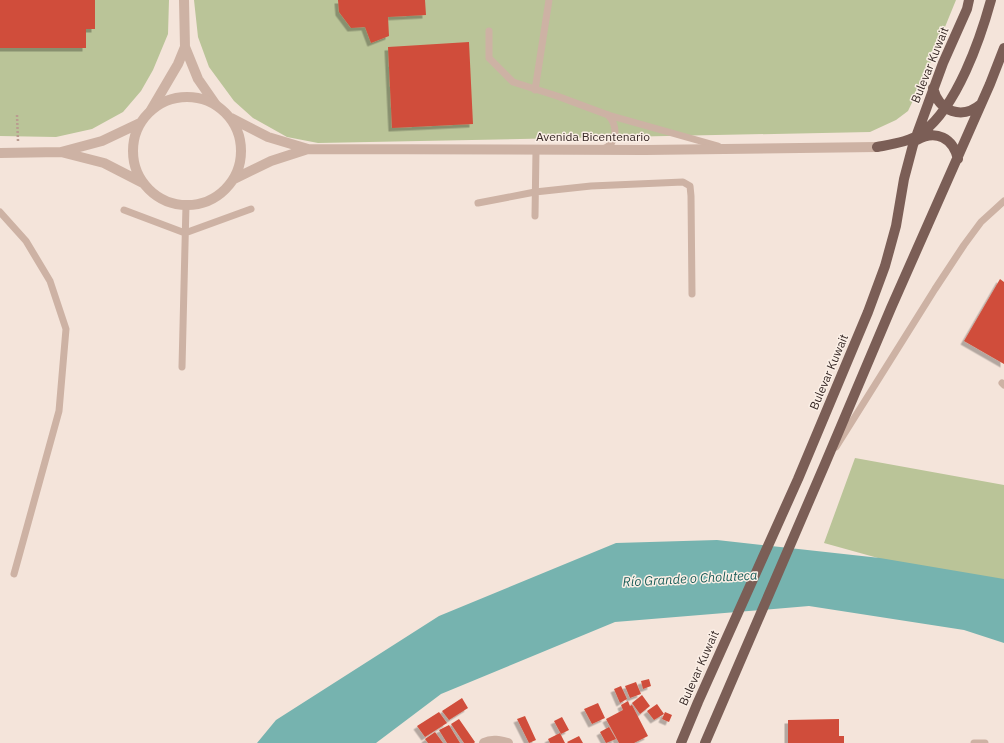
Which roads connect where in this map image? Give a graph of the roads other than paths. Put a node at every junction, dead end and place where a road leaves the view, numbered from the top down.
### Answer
1 (184, 0) edge
2 (549, 0) edge
3 (969, 0) edge
4 (991, 0) edge
5 (489, 31) dead end
6 (185, 47) junction
7 (1004, 48) edge
8 (933, 88) junction
9 (535, 90) junction
10 (981, 104) junction
11 (216, 105) junction
12 (151, 110) junction
13 (608, 115) junction
14 (231, 118) junction
15 (140, 123) junction
16 (913, 145) junction
17 (877, 147) joint
18 (726, 149) junction
19 (308, 150) junction
20 (536, 150) junction
21 (601, 150) junction
22 (62, 152) junction
23 (0, 153) edge
24 (958, 158) junction
25 (234, 179) junction
26 (143, 183) junction
27 (535, 192) junction
28 (1004, 201) edge
29 (478, 203) dead end
30 (186, 205) junction
31 (251, 209) dead end
32 (124, 210) dead end
33 (0, 212) edge
34 (535, 216) dead end
35 (185, 233) junction
36 (692, 294) dead end
37 (182, 368) dead end
38 (826, 464) junction
39 (14, 574) dead end
40 (484, 743) edge
41 (508, 743) edge
42 (681, 743) edge
43 (705, 743) edge
44 (974, 743) edge
45 (985, 743) edge

1 - 6 street
2 - 9 lane
3 - 8 main road, Bulevar Kuwait
4 - 17 main road
5 - 9 lane
6 - 11 street
6 - 12 street
7 - 10 main road
8 - 10 main road
8 - 16 main road, Bulevar Kuwait
9 - 13 lane
10 - 24 main road
11 - 12 street
11 - 14 street
12 - 15 street
13 - 18 lane
13 - 21 lane
14 - 19 street, Avenida Bicentenario
14 - 25 street
15 - 22 street
15 - 26 street
16 - 24 main road
16 - 42 main road, Bulevar Kuwait
17 - 18 street, Avenida Bicentenario
18 - 21 street, Avenida Bicentenario
19 - 20 street, Avenida Bicentenario
19 - 25 street, Avenida Bicentenario
20 - 21 street, Avenida Bicentenario
20 - 27 lane
22 - 23 street
22 - 26 street
24 - 38 main road
25 - 30 street
26 - 30 street
27 - 29 lane
27 - 34 lane
27 - 36 lane
28 - 38 lane
30 - 35 lane
31 - 35 lane
32 - 35 lane
33 - 39 lane
35 - 37 lane
38 - 43 main road
40 - 41 street
44 - 45 lane

